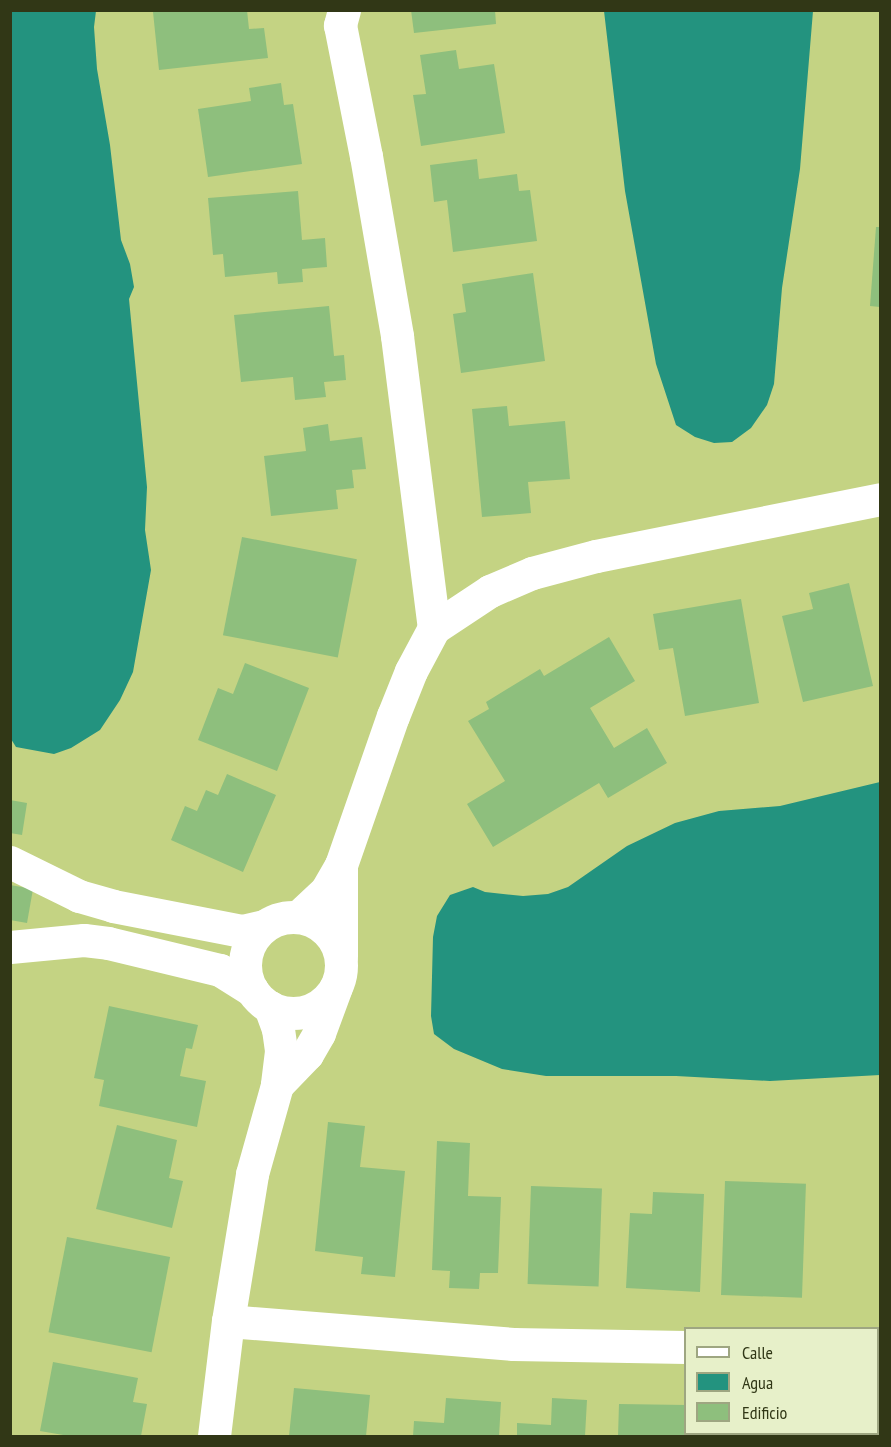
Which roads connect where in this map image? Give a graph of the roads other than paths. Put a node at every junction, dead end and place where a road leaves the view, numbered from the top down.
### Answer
1 (336, 16) edge
2 (880, 499) edge
3 (434, 628) junction
4 (10, 862) edge
5 (341, 865) junction
6 (298, 917) junction
7 (264, 926) junction
8 (10, 947) edge
9 (338, 971) junction
10 (261, 999) junction
11 (277, 1085) junction
12 (228, 1321) junction
13 (684, 1347) edge
14 (214, 1437) edge

1 - 3 street
2 - 3 street
3 - 5 street
4 - 7 street
5 - 6 street
5 - 9 street
6 - 7 street
6 - 9 street
7 - 10 street
8 - 10 street
9 - 10 street
9 - 11 street
10 - 11 street
11 - 12 street
12 - 13 street
12 - 14 street

